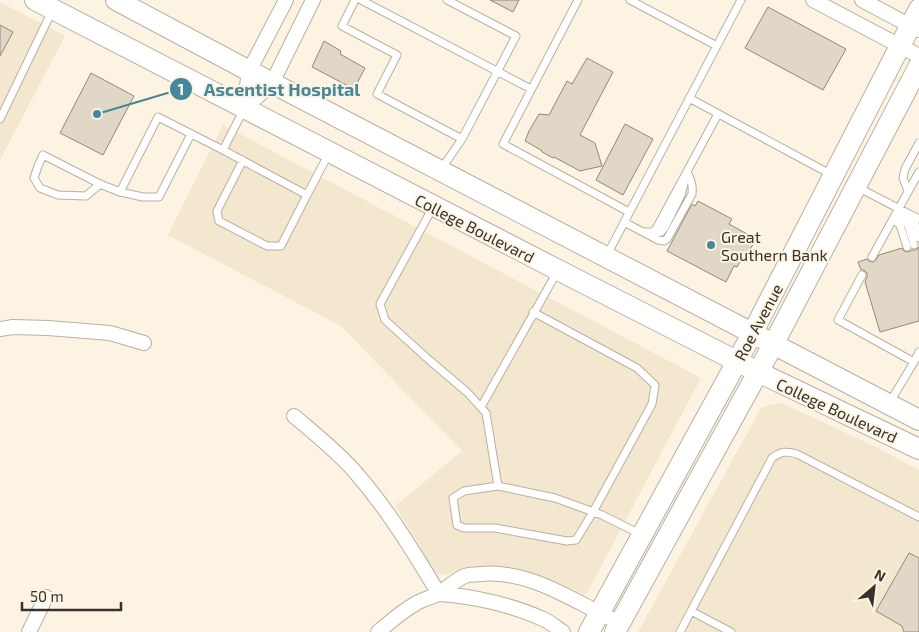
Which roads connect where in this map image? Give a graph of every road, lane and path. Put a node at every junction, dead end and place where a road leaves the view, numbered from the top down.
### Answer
1 (116, 0) edge
2 (286, 0) edge
3 (313, 0) edge
4 (355, 0) edge
5 (361, 0) edge
6 (447, 0) edge
7 (578, 0) edge
8 (630, 0) edge
9 (741, 0) edge
10 (813, 0) edge
11 (862, 0) edge
12 (44, 4) edge
13 (916, 22) edge
14 (717, 46) junction
15 (900, 46) junction
16 (919, 56) edge
17 (919, 66) edge
18 (249, 71) junction
19 (498, 71) junction
20 (272, 83) junction
21 (531, 89) junction
22 (689, 98) junction
23 (244, 108) junction
24 (718, 114) junction
25 (0, 118) edge
26 (191, 134) junction
27 (462, 138) junction
28 (851, 141) junction
29 (919, 144) edge
30 (223, 150) junction
31 (329, 153) junction
32 (243, 160) junction
33 (440, 171) junction
34 (687, 172) junction
35 (919, 172) edge
36 (833, 176) junction
37 (100, 184) junction
38 (857, 187) junction
39 (908, 191) junction
40 (120, 192) junction
41 (307, 195) junction
42 (433, 206) junction
43 (629, 212) junction
44 (896, 213) junction
45 (919, 219) edge
46 (624, 222) junction
47 (837, 225) junction
48 (647, 234) junction
49 (919, 238) edge
50 (910, 246) dead end
51 (605, 257) junction
52 (872, 257) dead end
53 (558, 270) junction
54 (862, 275) dead end
55 (533, 312) junction
56 (0, 329) edge
57 (752, 334) junction
58 (144, 342) dead end
59 (773, 345) junction
60 (919, 352) edge
61 (737, 362) junction
62 (914, 362) junction
63 (758, 372) junction
64 (889, 405) junction
65 (481, 407) junction
66 (294, 416) dead end
67 (919, 420) edge
68 (919, 449) edge
69 (498, 486) junction
70 (593, 512) junction
71 (919, 517) edge
72 (642, 535) junction
73 (439, 594) junction
74 (46, 597) dead end
75 (691, 611) junction
76 (599, 614) junction
77 (618, 628) edge
78 (29, 632) edge
79 (378, 632) edge
80 (563, 632) edge
81 (589, 632) edge
82 (680, 632) edge
83 (731, 632) edge

1 - 18 main road, College Boulevard
2 - 18 street
3 - 20 street
4 - 27 lane
5 - 19 lane
6 - 19 lane
7 - 21 lane
8 - 14 lane
9 - 14 lane
10 - 15 street
11 - 13 street
12 - 23 main road, College Boulevard
12 - 25 lane
13 - 15 main road, Roe Avenue
14 - 22 lane
15 - 16 street
15 - 28 main road, Roe Avenue
17 - 38 main road, Roe Avenue
18 - 20 main road, College Boulevard
18 - 23 street
19 - 21 lane
19 - 27 lane
20 - 23 street
20 - 33 main road, College Boulevard
21 - 43 lane
22 - 24 lane
22 - 43 lane
23 - 30 lane
23 - 31 main road, College Boulevard
24 - 34 lane
24 - 36 lane
26 - 30 lane
26 - 40 lane
26 - 40 lane
27 - 33 lane
28 - 36 main road, Roe Avenue
28 - 38 main road
29 - 39 lane
30 - 32 lane
31 - 41 lane
31 - 42 main road, College Boulevard
32 - 41 lane
32 - 41 lane
33 - 51 main road, College Boulevard
34 - 48 lane
34 - 48 lane
35 - 39 lane
36 - 47 main road
36 - 57 main road, Roe Avenue
37 - 37 lane
37 - 40 lane
38 - 44 lane
38 - 47 main road, Roe Avenue
39 - 44 lane
42 - 53 main road, College Boulevard
42 - 65 lane
43 - 46 lane
44 - 45 lane
44 - 49 lane
44 - 50 lane
44 - 52 lane
46 - 48 lane
46 - 51 lane
47 - 59 main road, Roe Avenue
51 - 57 main road, College Boulevard
53 - 55 lane
53 - 61 main road, College Boulevard
54 - 62 lane
55 - 65 lane
55 - 70 lane
56 - 58 street
57 - 59 main road, College Boulevard
57 - 61 main road, Roe Avenue
59 - 63 main road, Roe Avenue
59 - 64 main road, College Boulevard
60 - 62 lane
61 - 63 main road, College Boulevard
61 - 72 main road, Roe Avenue
62 - 64 lane
63 - 68 main road, College Boulevard
63 - 77 main road, Roe Avenue
64 - 67 main road, College Boulevard
65 - 69 lane
66 - 73 street
69 - 70 lane
69 - 70 lane
70 - 72 lane
71 - 75 lane
72 - 76 main road, Roe Avenue
73 - 76 street
73 - 79 street
73 - 80 street
74 - 78 street
75 - 82 lane
75 - 83 lane
76 - 77 street
76 - 81 main road, Roe Avenue

